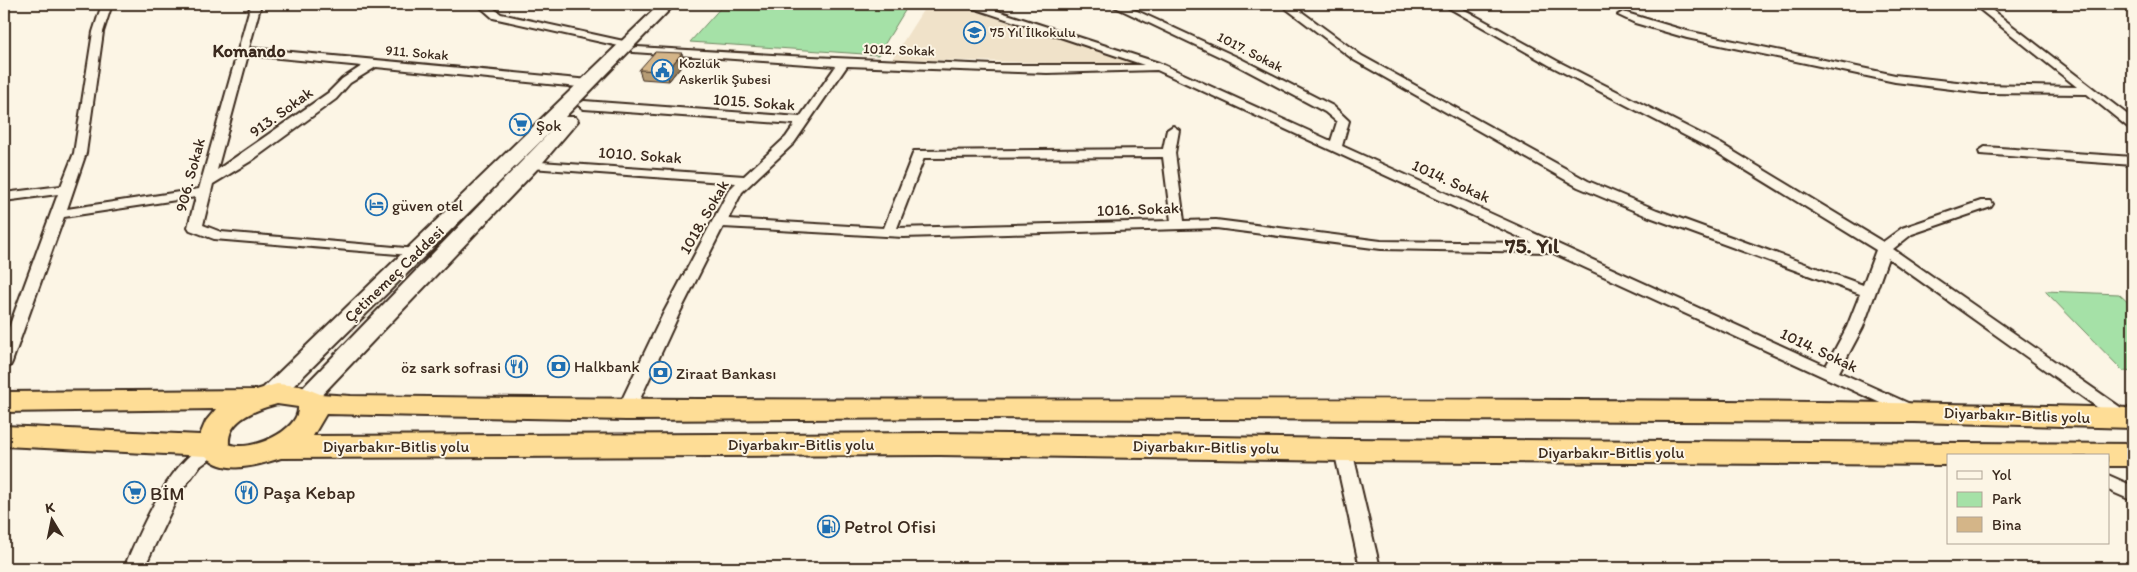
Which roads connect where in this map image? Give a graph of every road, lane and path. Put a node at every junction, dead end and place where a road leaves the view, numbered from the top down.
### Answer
1 (107, 4) edge
2 (256, 4) edge
3 (482, 4) edge
4 (668, 4) edge
5 (684, 4) edge
6 (966, 4) edge
7 (1114, 4) edge
8 (1285, 4) edge
9 (1447, 4) edge
10 (1978, 4) edge
11 (1623, 14) dead end
12 (633, 48) junction
13 (242, 51) junction
14 (844, 63) junction
15 (373, 64) junction
16 (1160, 67) junction
17 (589, 84) junction
18 (2089, 91) junction
19 (584, 105) junction
20 (803, 121) junction
21 (2133, 125) edge
22 (1173, 130) dead end
23 (1335, 149) junction
24 (1985, 151) dead end
25 (1169, 153) junction
26 (2133, 161) edge
27 (531, 164) junction
28 (746, 180) junction
29 (205, 188) junction
30 (67, 189) junction
31 (4, 197) edge
32 (1986, 204) dead end
33 (58, 214) junction
34 (718, 223) junction
35 (1178, 226) junction
36 (888, 232) junction
37 (1557, 248) junction
38 (1884, 250) junction
39 (416, 253) junction
40 (1868, 292) junction
41 (4, 362) edge
42 (1830, 374) junction
43 (263, 398) junction
44 (308, 400) junction
45 (4, 402) edge
46 (626, 410) junction
47 (1914, 412) junction
48 (2129, 418) edge
49 (4, 436) edge
50 (215, 446) junction
51 (278, 447) junction
52 (1343, 450) junction
53 (1947, 455) edge
54 (2110, 455) edge
55 (2133, 455) edge
56 (2110, 483) edge
57 (2133, 494) edge
58 (134, 568) edge
59 (1370, 568) edge

1 - 30 street
2 - 13 street, 906. Sokak
3 - 12 street, 1012. Sokak
4 - 12 main road, Çetinemeç Caddesi
5 - 12 main road, Çetinemeç Caddesi
6 - 16 street, 1014. Sokak
7 - 23 street, 1017. Sokak
8 - 40 street
9 - 38 street
10 - 18 street
11 - 18 street
12 - 14 street, 1012. Sokak
12 - 17 main road, Çetinemeç Caddesi
12 - 19 main road, Çetinemeç Caddesi
13 - 15 street, 911. Sokak
13 - 29 street, 906. Sokak
14 - 16 street, 1012. Sokak
14 - 20 street, 1018. Sokak
15 - 17 street, 911. Sokak
15 - 29 street, 913. Sokak
16 - 23 street, 1014. Sokak
17 - 39 main road, Çetinemeç Caddesi
18 - 21 street
19 - 20 street, 1015. Sokak
19 - 27 main road, Çetinemeç Caddesi
20 - 28 street, 1018. Sokak
22 - 25 street
23 - 37 street, 1014. Sokak
24 - 26 street
25 - 35 street
25 - 36 street
27 - 28 street, 1010. Sokak
27 - 44 main road, Çetinemeç Caddesi
28 - 34 street, 1018. Sokak
29 - 33 street
29 - 39 street, 906. Sokak
30 - 31 street
30 - 33 street
32 - 38 street
33 - 41 street
34 - 36 street, 1016. Sokak
34 - 46 street, 1018. Sokak
35 - 36 street, 1016. Sokak
35 - 37 street, 1016. Sokak
37 - 42 street, 1014. Sokak
38 - 40 street
38 - 48 street
39 - 43 main road, Çetinemeç Caddesi
40 - 42 street
42 - 47 street, 1014. Sokak
43 - 44 highway, Diyarbakır-Bitlis yolu
43 - 45 highway
43 - 50 highway
44 - 46 highway, Diyarbakır-Bitlis yolu
44 - 51 highway
46 - 47 highway, Diyarbakır-Bitlis yolu
47 - 48 highway, Diyarbakır-Bitlis yolu
49 - 50 highway
50 - 51 highway
50 - 58 street
51 - 52 highway, Diyarbakır-Bitlis yolu
52 - 53 highway, Diyarbakır-Bitlis yolu
52 - 59 street
54 - 55 highway, Diyarbakır-Bitlis yolu
56 - 57 street

